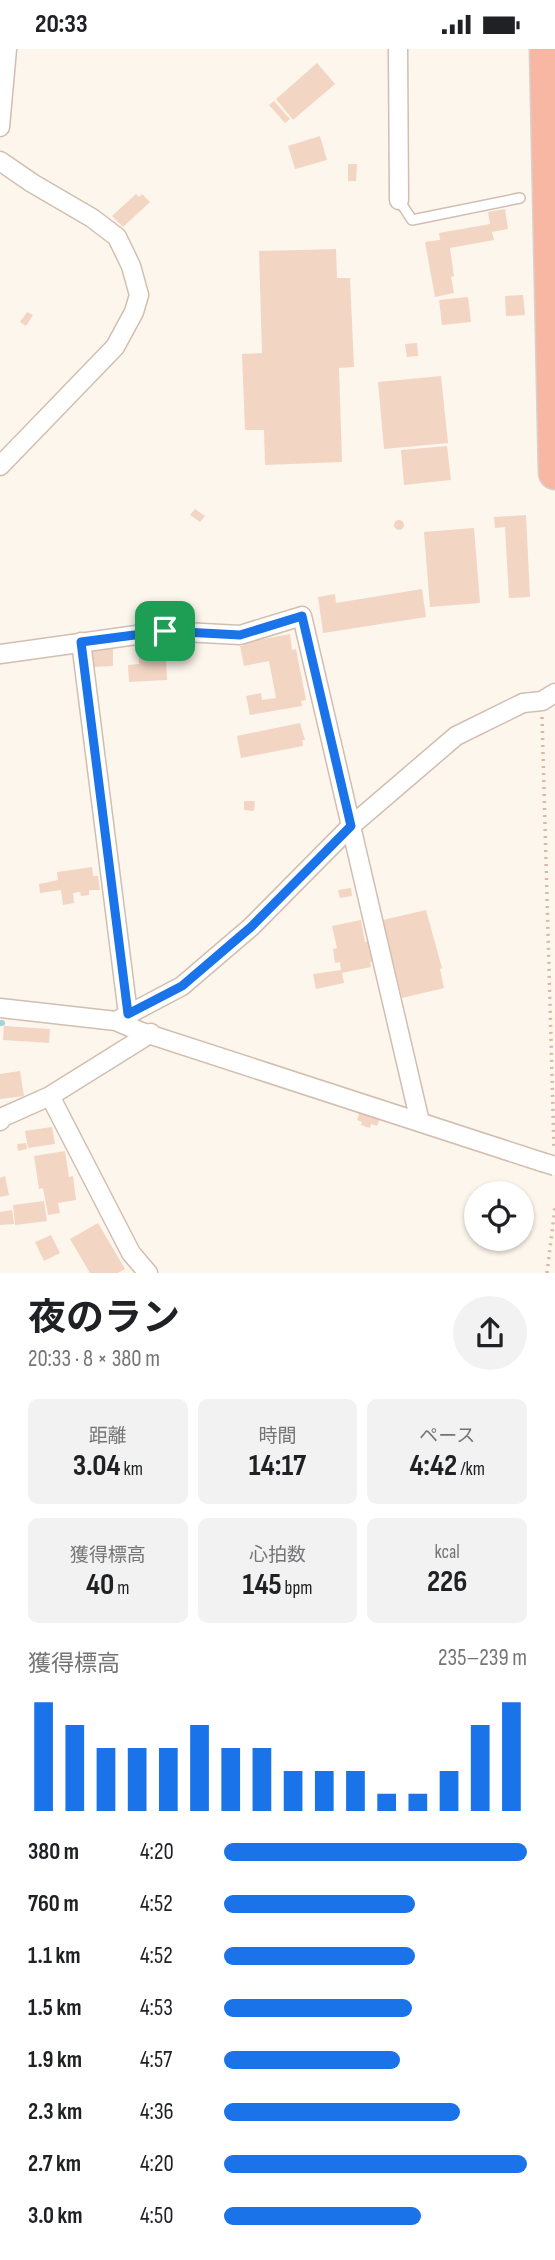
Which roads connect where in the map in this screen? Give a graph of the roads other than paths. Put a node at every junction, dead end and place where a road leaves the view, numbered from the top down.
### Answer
1 (7, 49) edge
2 (398, 49) edge
3 (546, 49) edge
4 (0, 127) edge
5 (0, 161) edge
6 (520, 198) dead end
7 (399, 200) joint
8 (0, 465) edge
9 (555, 473) edge
10 (81, 642) junction
11 (0, 654) edge
12 (548, 697) edge
13 (351, 826) junction
14 (0, 1008) edge
15 (122, 1017) junction
16 (151, 1033) junction
17 (50, 1096) junction
18 (0, 1121) edge
19 (420, 1122) junction
20 (550, 1161) edge
21 (148, 1273) edge

1 - 4 street
2 - 7 street
3 - 9 highway
5 - 8 street
6 - 7 lane
10 - 11 street
10 - 13 street
10 - 15 street
12 - 13 street
13 - 15 street
13 - 19 street
14 - 15 street
15 - 16 street
16 - 17 street
16 - 19 street
17 - 18 street
17 - 21 street
19 - 20 street

